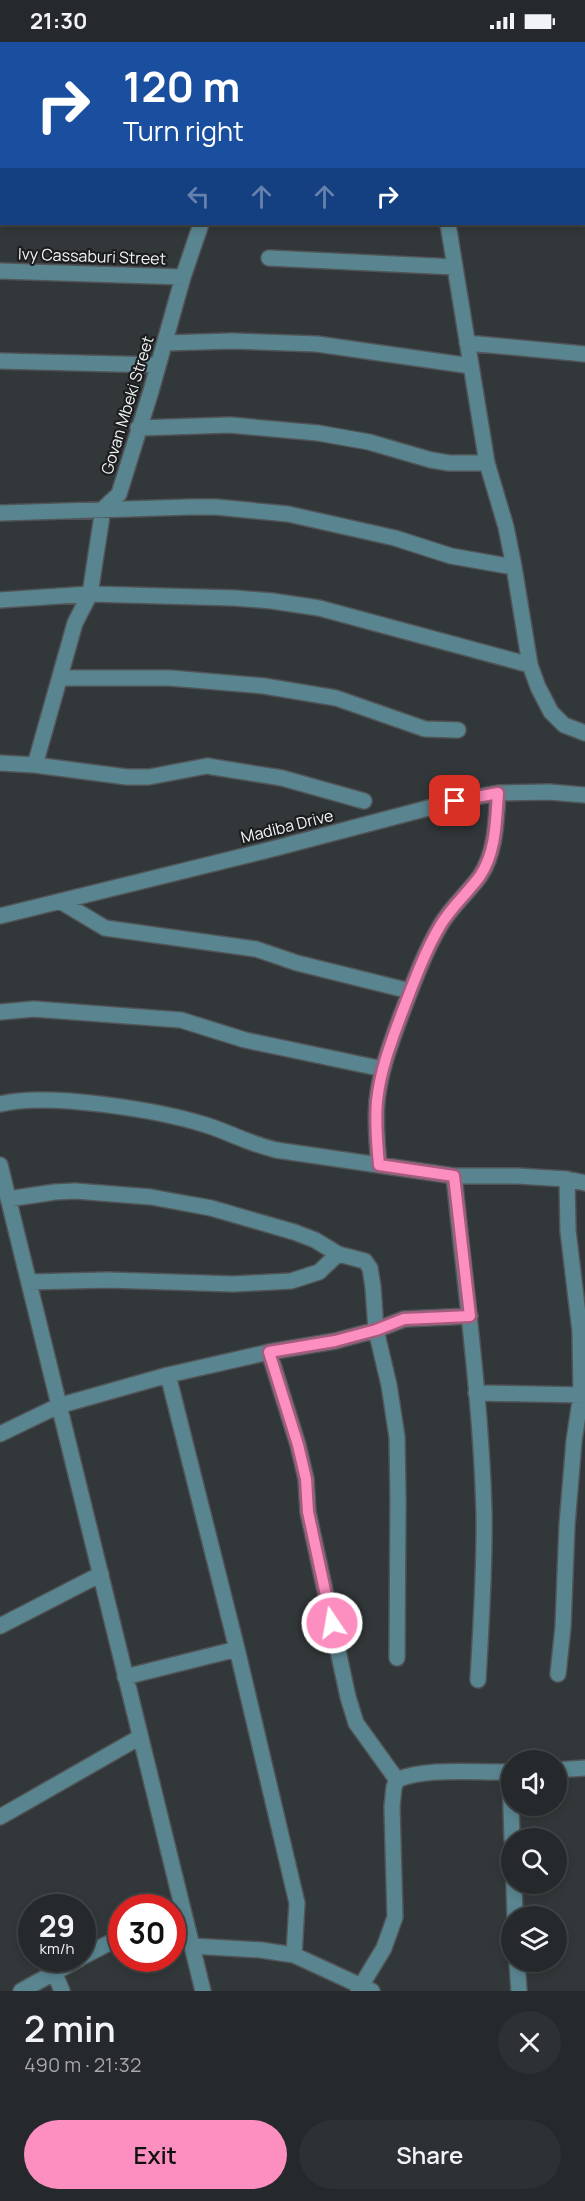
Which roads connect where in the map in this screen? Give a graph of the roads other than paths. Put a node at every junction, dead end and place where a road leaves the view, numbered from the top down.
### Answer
1 (201, 225) edge
2 (448, 225) edge
3 (269, 258) dead end
4 (455, 267) junction
5 (0, 271) edge
6 (183, 277) junction
7 (165, 343) junction
8 (467, 343) junction
9 (585, 354) edge
10 (0, 360) edge
11 (158, 365) junction
12 (471, 366) junction
13 (138, 428) junction
14 (487, 463) junction
15 (103, 509) junction
16 (0, 513) edge
17 (514, 567) junction
18 (90, 594) junction
19 (0, 600) edge
20 (530, 665) junction
21 (60, 678) junction
22 (458, 730) dead end
23 (585, 733) edge
24 (0, 763) edge
25 (35, 765) junction
26 (498, 793) junction
27 (585, 795) edge
28 (364, 801) dead end
29 (60, 901) junction
30 (0, 916) edge
31 (410, 991) junction
32 (0, 1012) edge
33 (383, 1069) junction
34 (0, 1104) edge
35 (0, 1165) edge
36 (379, 1165) junction
37 (454, 1176) junction
38 (567, 1179) junction
39 (585, 1183) edge
40 (8, 1198) junction
41 (13, 1225) junction
42 (0, 1234) edge
43 (338, 1254) junction
44 (29, 1282) junction
45 (470, 1316) junction
46 (376, 1330) junction
47 (269, 1352) junction
48 (168, 1375) junction
49 (476, 1393) junction
50 (583, 1395) edge
51 (58, 1406) junction
52 (0, 1434) edge
53 (101, 1574) junction
54 (0, 1626) edge
55 (237, 1649) junction
56 (397, 1658) dead end
57 (558, 1674) dead end
58 (125, 1677) junction
59 (478, 1680) dead end
60 (140, 1737) junction
61 (585, 1768) edge
62 (567, 1769) edge
63 (501, 1772) edge
64 (397, 1780) junction
65 (0, 1817) edge
66 (173, 1894) edge
67 (186, 1936) edge
68 (192, 1946) junction
69 (294, 1955) junction
70 (54, 1972) joint
71 (518, 1972) edge
72 (364, 1989) edge
73 (21, 1991) edge
74 (62, 1991) edge
75 (203, 1991) edge
76 (519, 1991) edge

1 - 6 street, Govan Mbeki Street
2 - 4 street
3 - 4 street
4 - 8 street
5 - 6 street, Ivy Cassaburi Street
6 - 7 street, Govan Mbeki Street
7 - 11 street, Govan Mbeki Street
7 - 12 street
8 - 9 street
8 - 12 street
10 - 11 street
11 - 13 street, Govan Mbeki Street
12 - 14 street
13 - 14 street
13 - 15 street, Govan Mbeki Street
14 - 17 street
15 - 16 street
15 - 17 street
15 - 18 street
17 - 20 street
18 - 19 street
18 - 20 street
18 - 21 street
20 - 23 street
21 - 22 street
21 - 25 street
24 - 25 street
25 - 28 street
26 - 27 street, Madiba Drive
26 - 29 street, Madiba Drive
26 - 31 street
29 - 30 street, Madiba Drive
29 - 31 street
31 - 33 street
32 - 33 street
33 - 36 street
34 - 36 street
35 - 40 street
36 - 37 street
37 - 38 street
37 - 45 street
38 - 39 street
38 - 50 street
40 - 41 street
40 - 43 street
41 - 42 street
41 - 44 street
43 - 44 street
43 - 46 street
44 - 51 street
45 - 46 street
45 - 49 street
46 - 47 street
46 - 56 street
47 - 48 street
47 - 64 street
48 - 51 street
48 - 55 street
49 - 50 street
49 - 59 street
50 - 57 street
51 - 52 street
51 - 53 street
53 - 54 street
53 - 58 street
55 - 58 street
55 - 69 street
58 - 60 street
60 - 65 street
60 - 66 street
61 - 62 street
63 - 64 street
64 - 72 street
67 - 68 street
68 - 69 street
68 - 75 street
69 - 72 street
70 - 73 street
70 - 74 street
71 - 76 street

